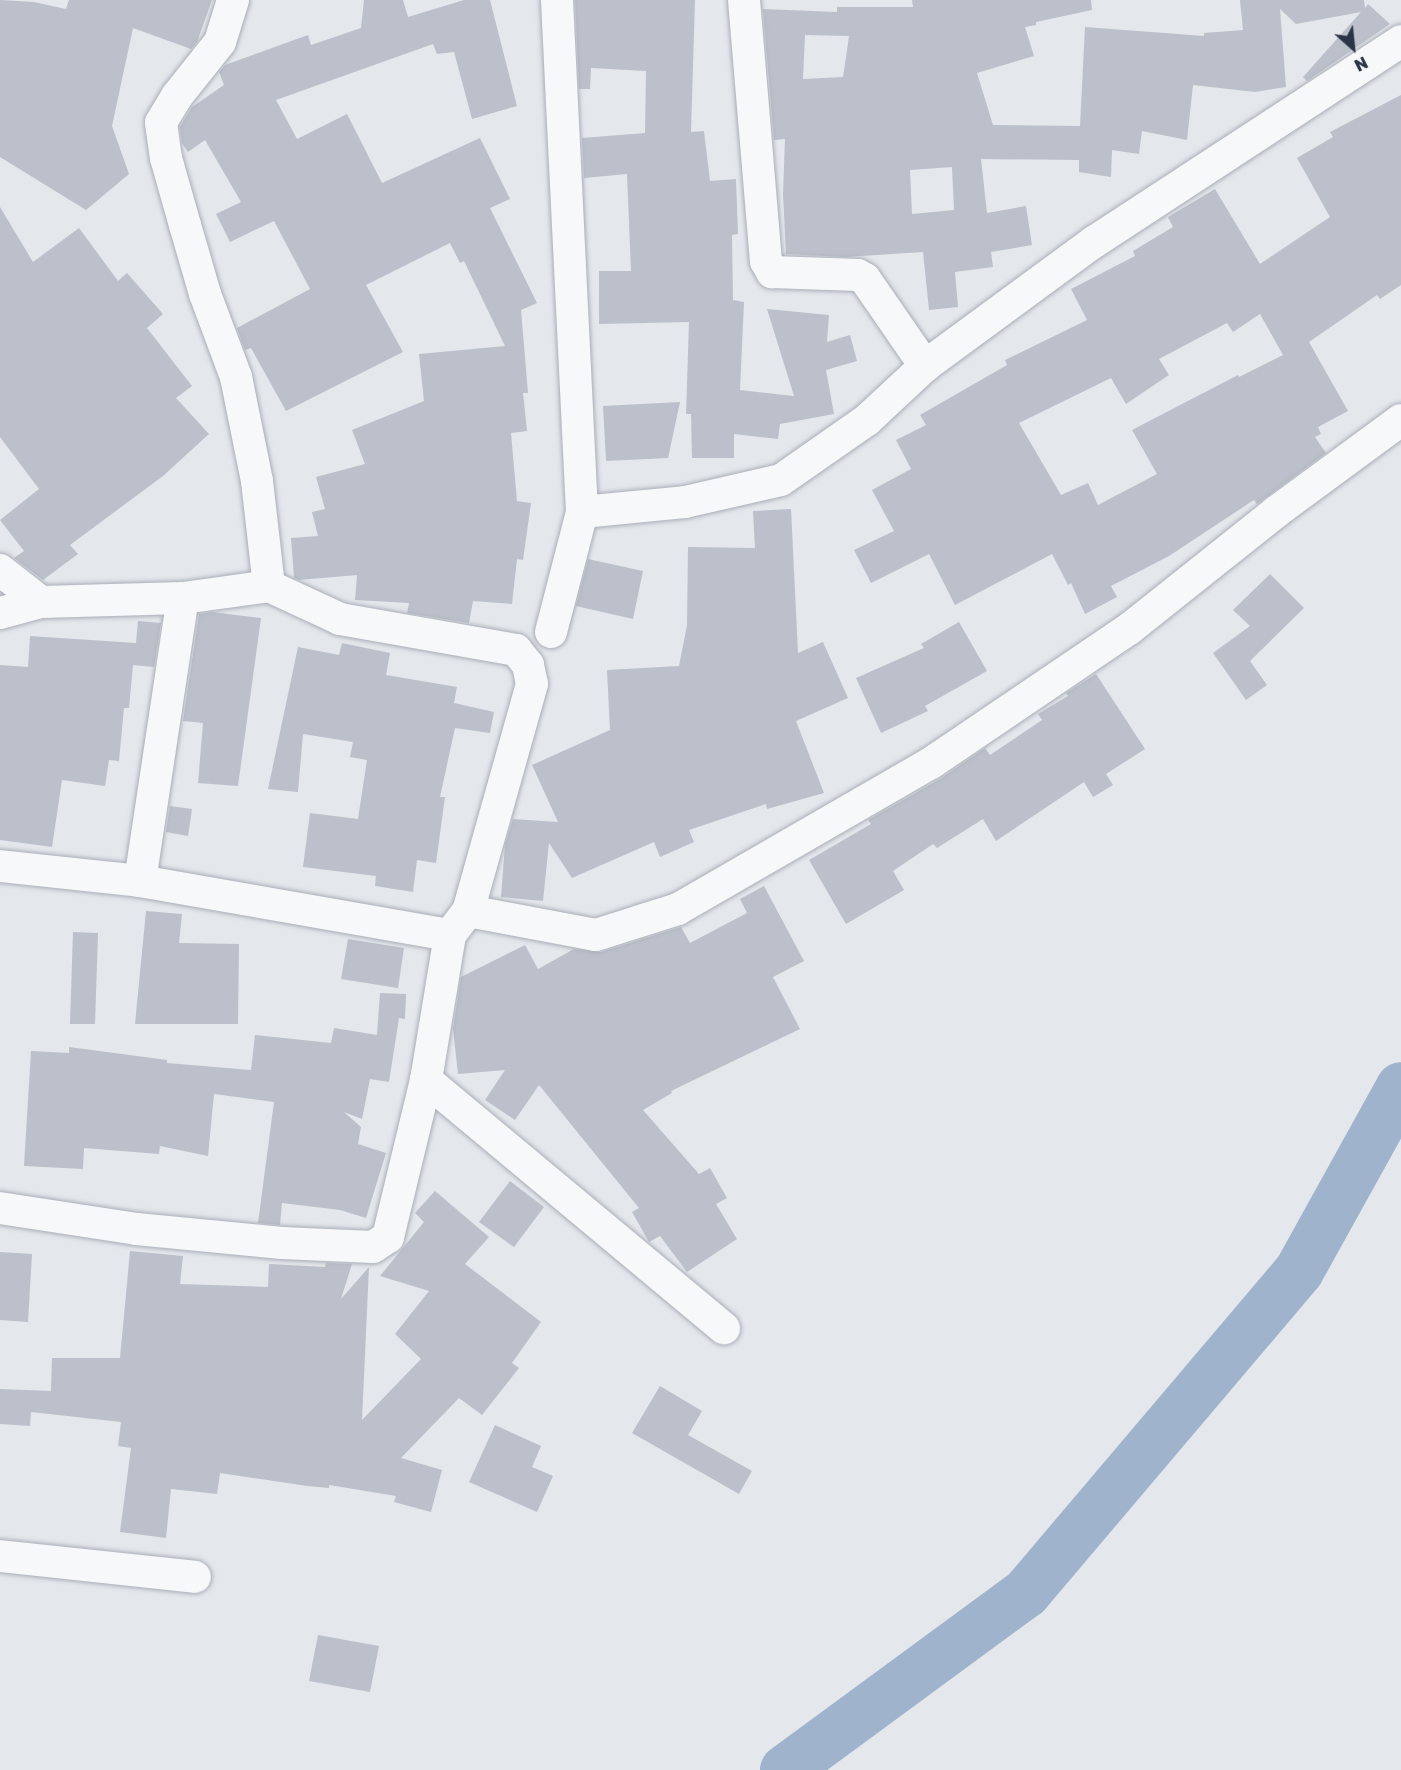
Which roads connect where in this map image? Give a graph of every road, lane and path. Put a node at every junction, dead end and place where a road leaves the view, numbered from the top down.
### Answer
1 (233, 0) edge
2 (557, 0) edge
3 (744, 0) edge
4 (1401, 41) edge
5 (925, 366) junction
6 (1401, 420) edge
7 (582, 512) junction
8 (0, 570) edge
9 (269, 586) junction
10 (183, 598) junction
11 (41, 602) junction
12 (0, 613) edge
13 (551, 632) dead end
14 (0, 866) edge
15 (141, 881) junction
16 (459, 923) junction
17 (426, 1080) junction
18 (0, 1208) edge
19 (724, 1328) dead end
20 (0, 1556) edge
21 (195, 1577) dead end

1 - 9 street
2 - 7 street
3 - 5 street
4 - 5 street
5 - 7 street
6 - 16 street
7 - 13 street
8 - 11 street
9 - 10 street
9 - 16 street
10 - 11 street
10 - 15 street
11 - 12 street
14 - 15 street
15 - 16 street
16 - 17 street
17 - 18 street
17 - 19 street
20 - 21 street

